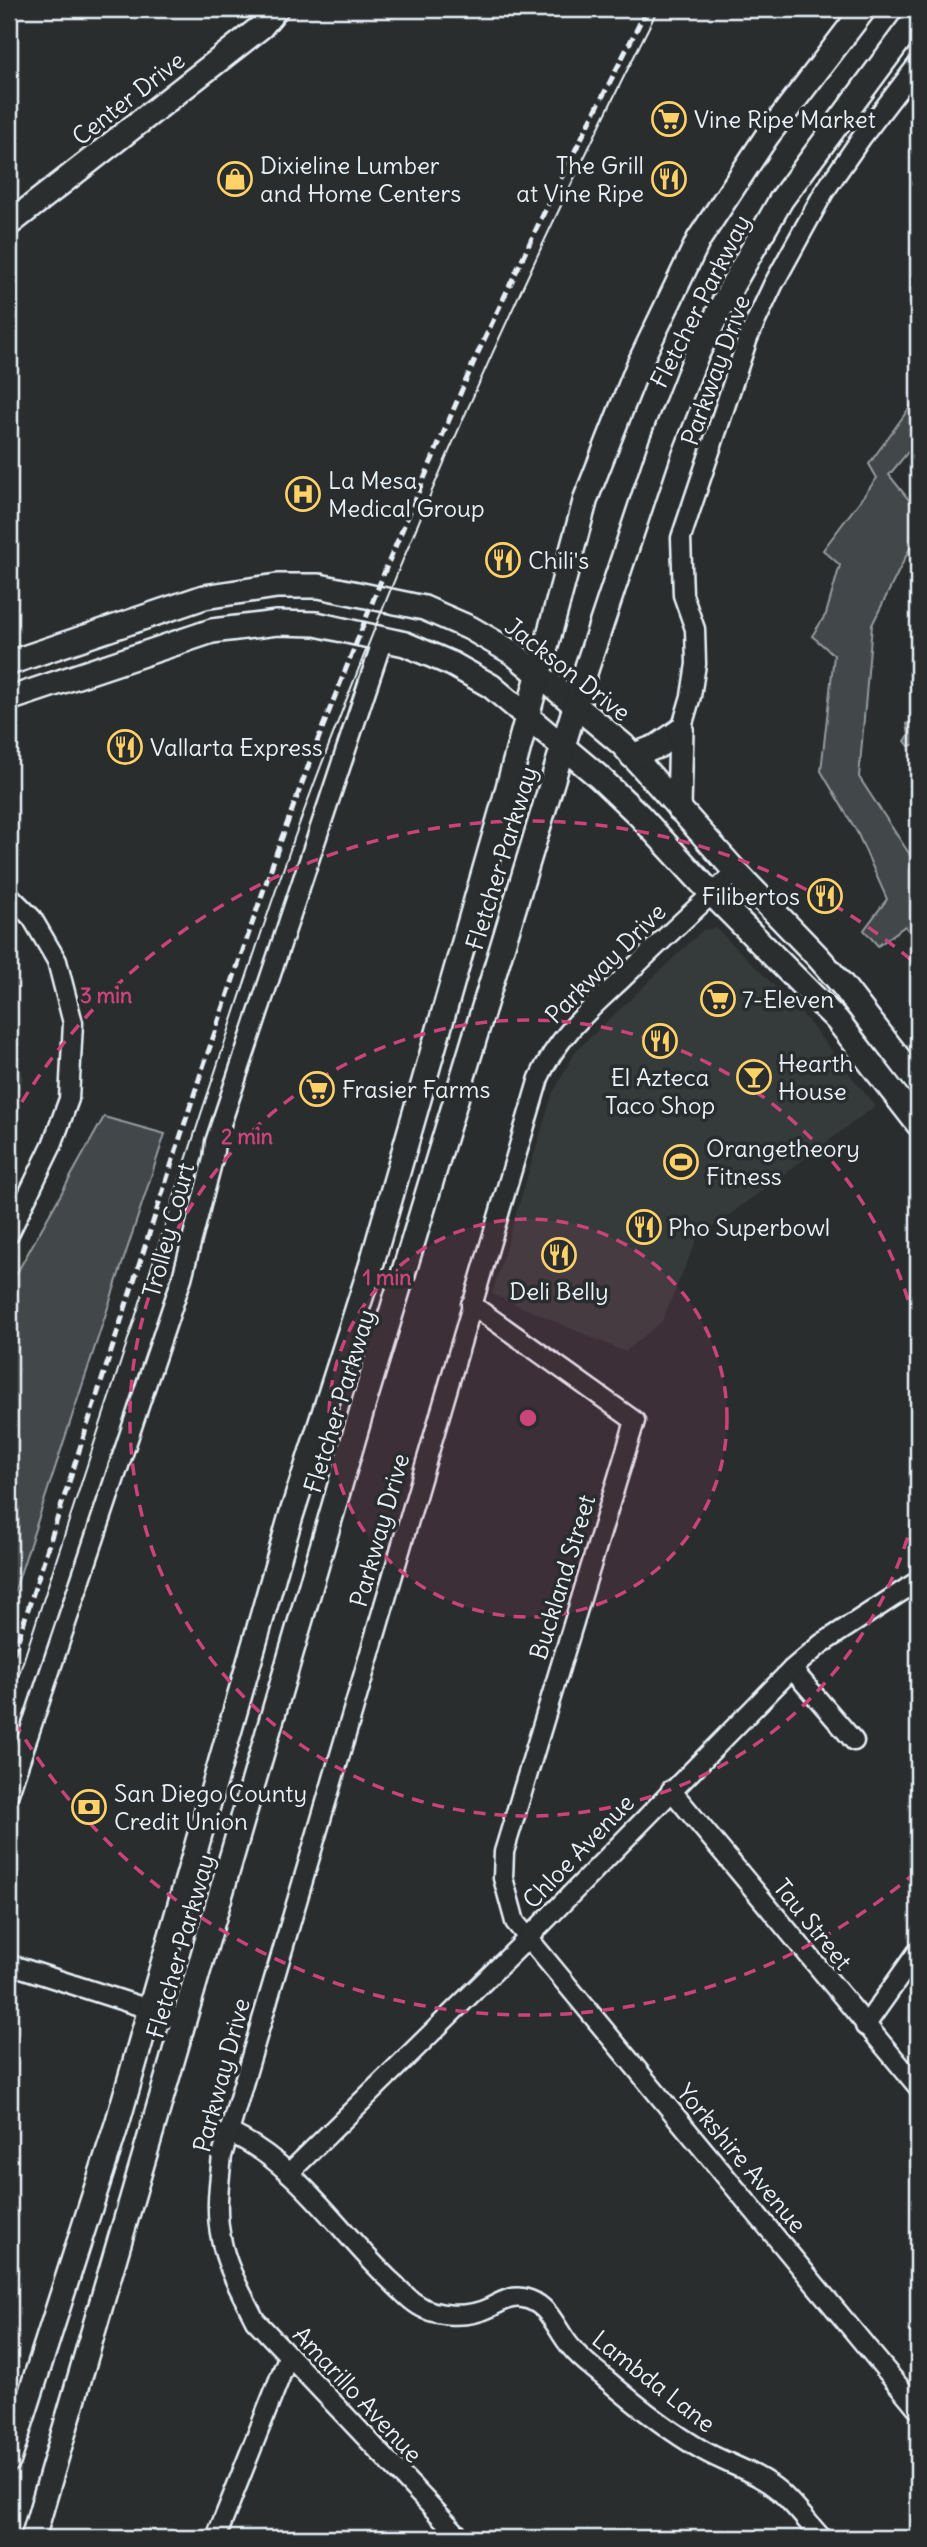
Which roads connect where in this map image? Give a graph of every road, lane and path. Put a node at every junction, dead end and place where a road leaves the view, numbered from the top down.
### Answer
1 (276, 9) edge
2 (864, 9) edge
3 (918, 15) edge
4 (918, 64) edge
5 (9, 225) edge
6 (383, 639) junction
7 (9, 663) edge
8 (539, 675) junction
9 (9, 699) edge
10 (575, 705) junction
11 (526, 716) junction
12 (681, 730) junction
13 (562, 746) junction
14 (632, 756) junction
15 (679, 808) junction
16 (736, 872) junction
17 (712, 894) junction
18 (9, 895) edge
19 (918, 1083) edge
20 (918, 1124) edge
21 (9, 1234) edge
22 (471, 1304) junction
23 (918, 1581) edge
24 (792, 1669) junction
25 (854, 1741) dead end
26 (671, 1790) junction
27 (9, 1793) edge
28 (527, 1938) junction
29 (918, 1951) edge
30 (9, 1964) edge
31 (149, 2010) junction
32 (186, 2021) junction
33 (865, 2025) junction
34 (918, 2087) edge
35 (228, 2132) junction
36 (289, 2173) junction
37 (233, 2275) joint
38 (288, 2357) junction
39 (918, 2409) edge
40 (9, 2459) edge
41 (33, 2538) edge
42 (216, 2538) edge
43 (461, 2538) edge
44 (822, 2538) edge

1 - 5 main road, Center Drive
2 - 8 main road, Fletcher Parkway
3 - 10 main road, Fletcher Parkway
4 - 12 street, Parkway Drive
6 - 9 main road
6 - 11 main road
6 - 27 street, Trolley Court
7 - 8 main road, Jackson Drive
8 - 10 main road, Jackson Drive
8 - 11 main road, Fletcher Parkway
10 - 13 main road, Fletcher Parkway
10 - 14 main road, Jackson Drive
11 - 13 main road
11 - 31 main road, Fletcher Parkway
12 - 14 main road
12 - 15 main road
13 - 17 main road
13 - 32 main road, Fletcher Parkway
14 - 15 main road, Jackson Drive
15 - 16 main road, Jackson Drive
16 - 17 street, Parkway Drive
16 - 19 main road, Jackson Drive
17 - 20 main road
17 - 22 street, Parkway Drive
18 - 21 street
22 - 28 street, Buckland Street
22 - 35 street, Parkway Drive
23 - 24 street, Chloe Avenue
24 - 25 street
24 - 26 street, Chloe Avenue
26 - 28 street, Chloe Avenue
26 - 33 street, Tau Street
28 - 36 street, Chloe Avenue
28 - 39 street, Yorkshire Avenue
29 - 33 street
30 - 31 street
31 - 32 street
31 - 40 main road, Fletcher Parkway
32 - 41 main road, Fletcher Parkway
33 - 34 street, Tau Street
35 - 36 street, Lambda Lane
35 - 37 street, Parkway Drive
36 - 44 street, Lambda Lane
37 - 38 street, Amarillo Avenue
38 - 42 street
38 - 43 street, Amarillo Avenue

